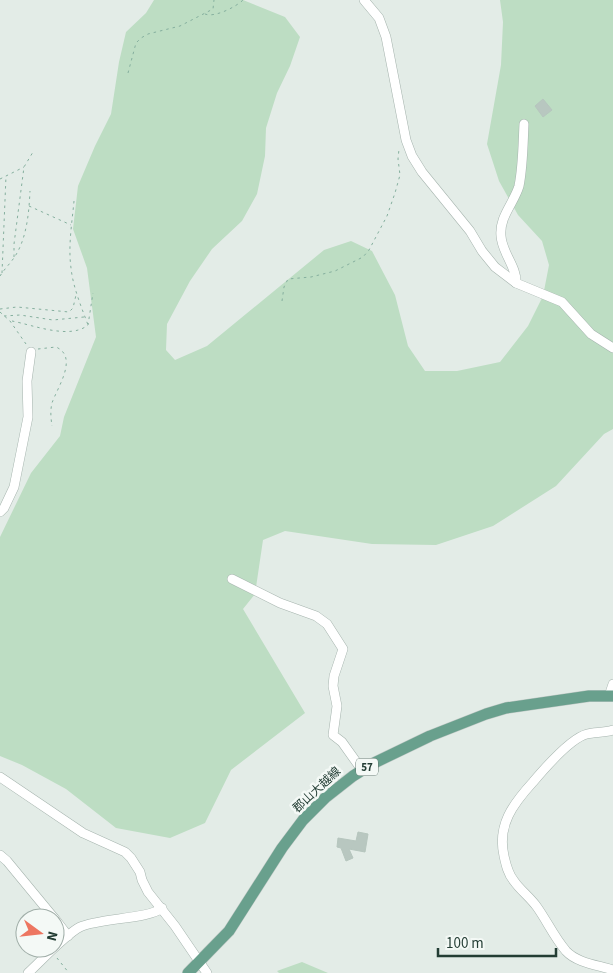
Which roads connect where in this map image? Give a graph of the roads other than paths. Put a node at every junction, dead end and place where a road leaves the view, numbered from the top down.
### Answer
1 (364, 0) edge
2 (524, 124) dead end
3 (516, 283) junction
4 (613, 348) edge
5 (32, 352) road end
6 (0, 512) edge
7 (232, 578) dead end
8 (613, 684) edge
9 (611, 696) edge
10 (613, 730) edge
11 (362, 770) junction
12 (0, 777) edge
13 (0, 855) edge
14 (45, 908) edge
15 (162, 908) junction
16 (65, 932) edge
17 (68, 936) junction
18 (199, 963) junction
19 (613, 970) edge
20 (28, 973) edge
21 (188, 973) edge
22 (207, 973) edge

1 - 3 street
2 - 3 street
3 - 4 street
5 - 6 street
7 - 11 street
8 - 9 street
9 - 11 main road, 郡山大越線 / 57
10 - 19 street
11 - 18 main road, 郡山大越線 / 57
12 - 15 street
13 - 14 street
15 - 17 street
15 - 18 street
16 - 17 street
17 - 20 street
18 - 21 main road, 郡山大越線 / 57
18 - 22 street

